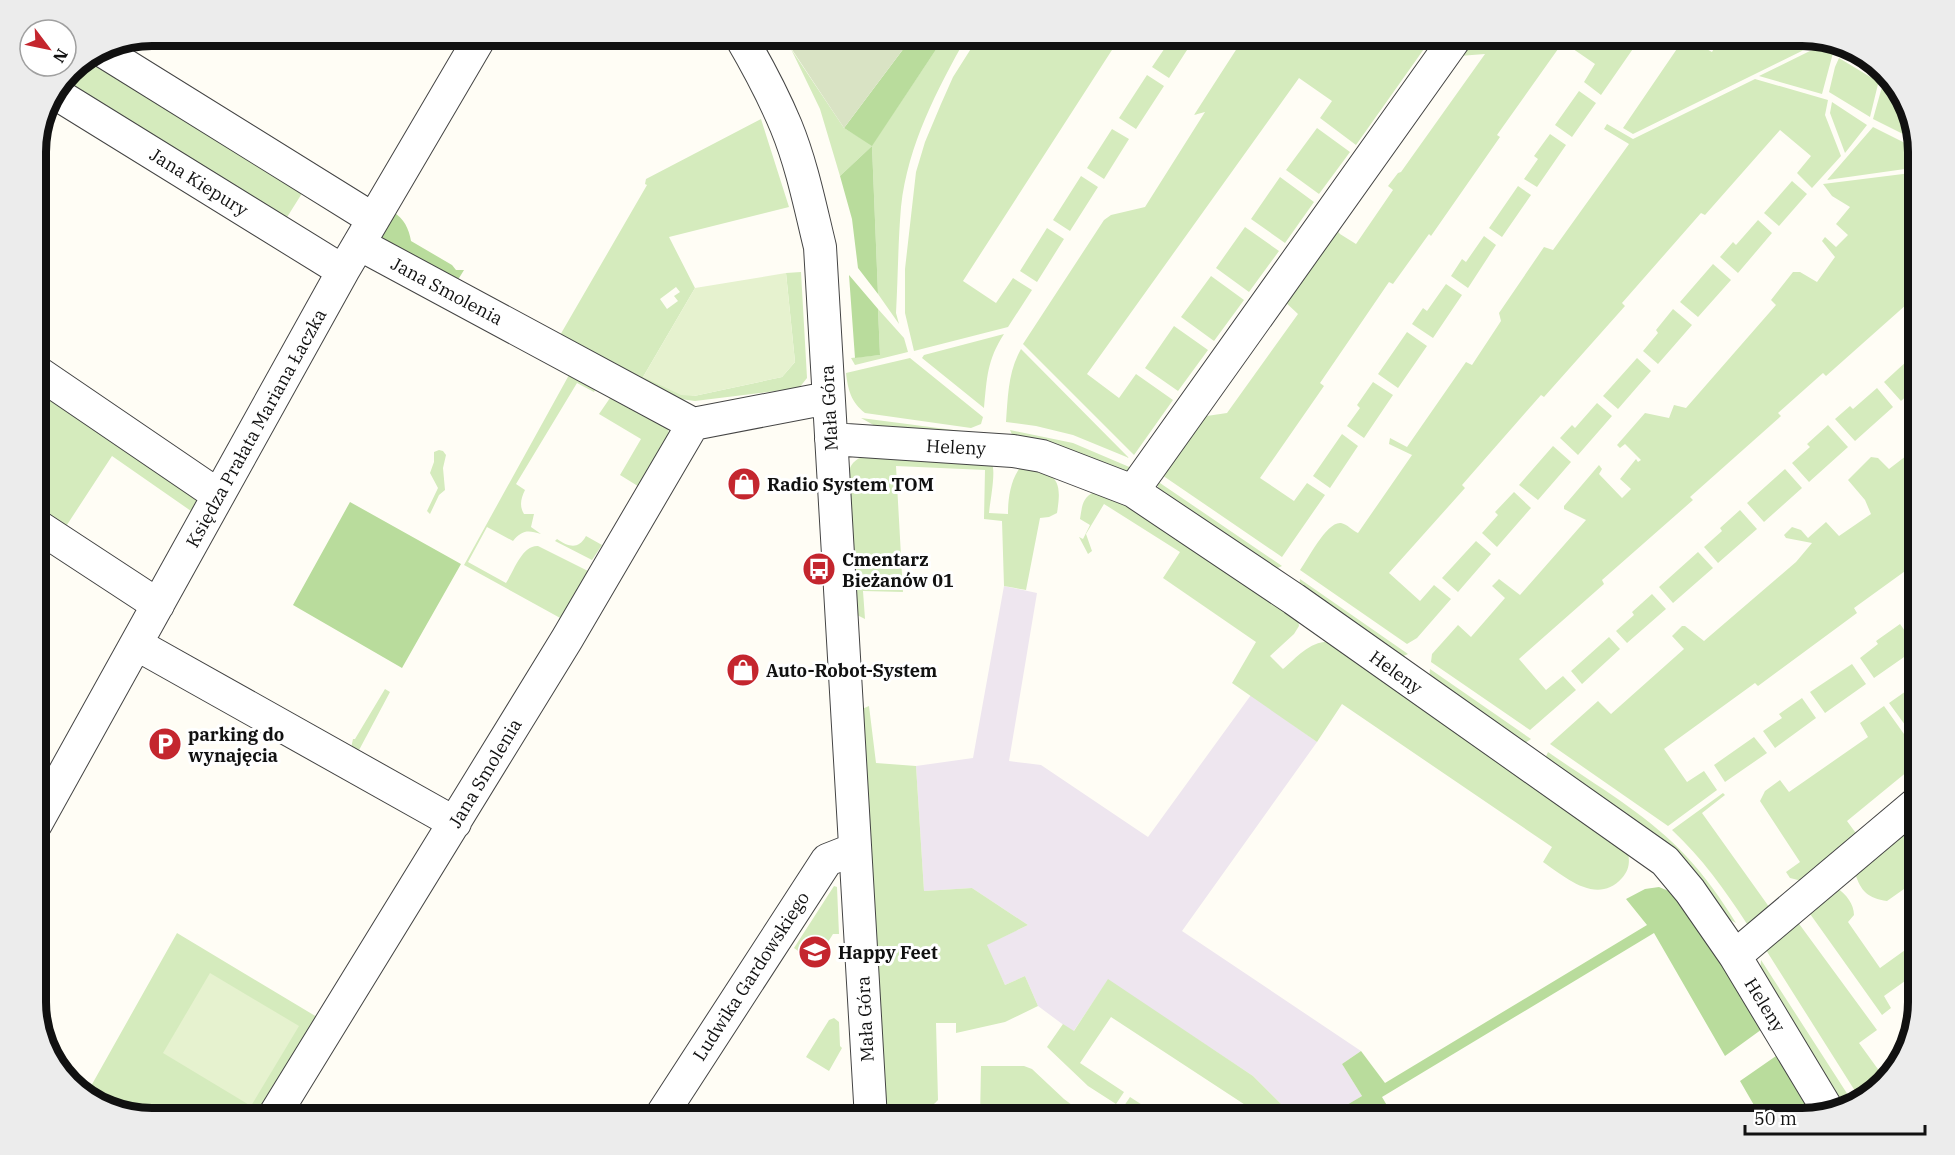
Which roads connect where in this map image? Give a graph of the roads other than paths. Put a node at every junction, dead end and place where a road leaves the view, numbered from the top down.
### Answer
1 (475, 46) edge
2 (746, 46) edge
3 (1449, 46) edge
4 (110, 56) edge
5 (62, 97) edge
6 (366, 231) junction
7 (343, 271) junction
8 (47, 378) edge
9 (828, 398) junction
10 (693, 424) junction
11 (831, 439) junction
12 (1133, 490) junction
13 (218, 495) junction
14 (47, 532) edge
15 (158, 605) junction
16 (136, 644) junction
17 (47, 804) edge
18 (1908, 810) edge
19 (455, 823) junction
20 (855, 849) junction
21 (1735, 956) junction
22 (1826, 1106) edge
23 (279, 1108) edge
24 (666, 1108) edge
25 (870, 1108) edge

1 - 6 street, Księdza Prałata Mariana Łaczka
2 - 9 street, Mała Góra
3 - 12 street
4 - 6 street
5 - 7 street, Jana Kiepury
6 - 7 street, Księdza Prałata Mariana Łaczka
6 - 10 street, Jana Smolenia
7 - 13 street, Księdza Prałata Mariana Łaczka
8 - 13 street
9 - 10 street
9 - 11 street, Mała Góra
10 - 19 street, Jana Smolenia
11 - 12 street, Heleny
11 - 20 street, Mała Góra
12 - 21 street, Heleny
13 - 15 street, Księdza Prałata Mariana Łaczka
14 - 15 street
15 - 16 street, Księdza Prałata Mariana Łaczka
16 - 17 street, Księdza Prałata Mariana Łaczka
16 - 19 street
18 - 21 street
19 - 23 street, Jana Smolenia
20 - 24 street, Ludwika Gardowskiego
20 - 25 street, Mała Góra
21 - 22 street, Heleny

